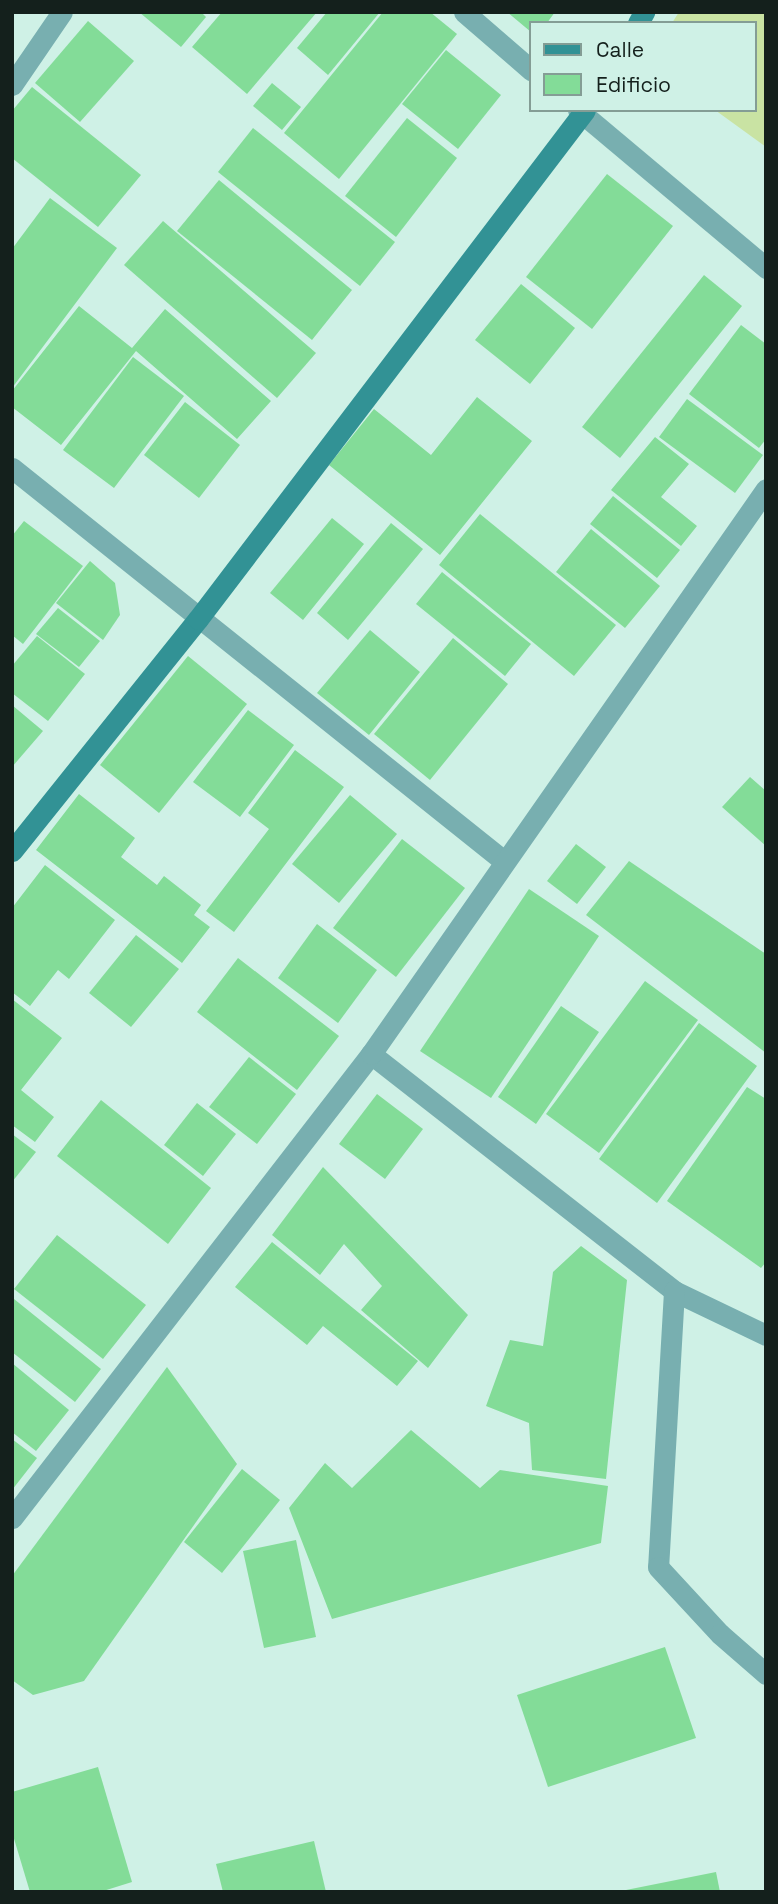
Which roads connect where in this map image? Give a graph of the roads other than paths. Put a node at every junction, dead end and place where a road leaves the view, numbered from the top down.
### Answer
1 (62, 12) edge
2 (464, 12) edge
3 (530, 69) edge
4 (12, 85) edge
5 (582, 112) edge
6 (766, 268) edge
7 (12, 468) edge
8 (766, 489) edge
9 (198, 619) junction
10 (12, 851) edge
11 (504, 861) junction
12 (371, 1054) junction
13 (674, 1291) junction
14 (766, 1335) edge
15 (12, 1518) edge
16 (766, 1674) edge

1 - 4 street
2 - 3 street
5 - 6 street
5 - 9 street
7 - 9 street
8 - 11 street
9 - 10 street
9 - 11 street
11 - 12 street
12 - 13 street
12 - 15 street
13 - 14 street
13 - 16 street

